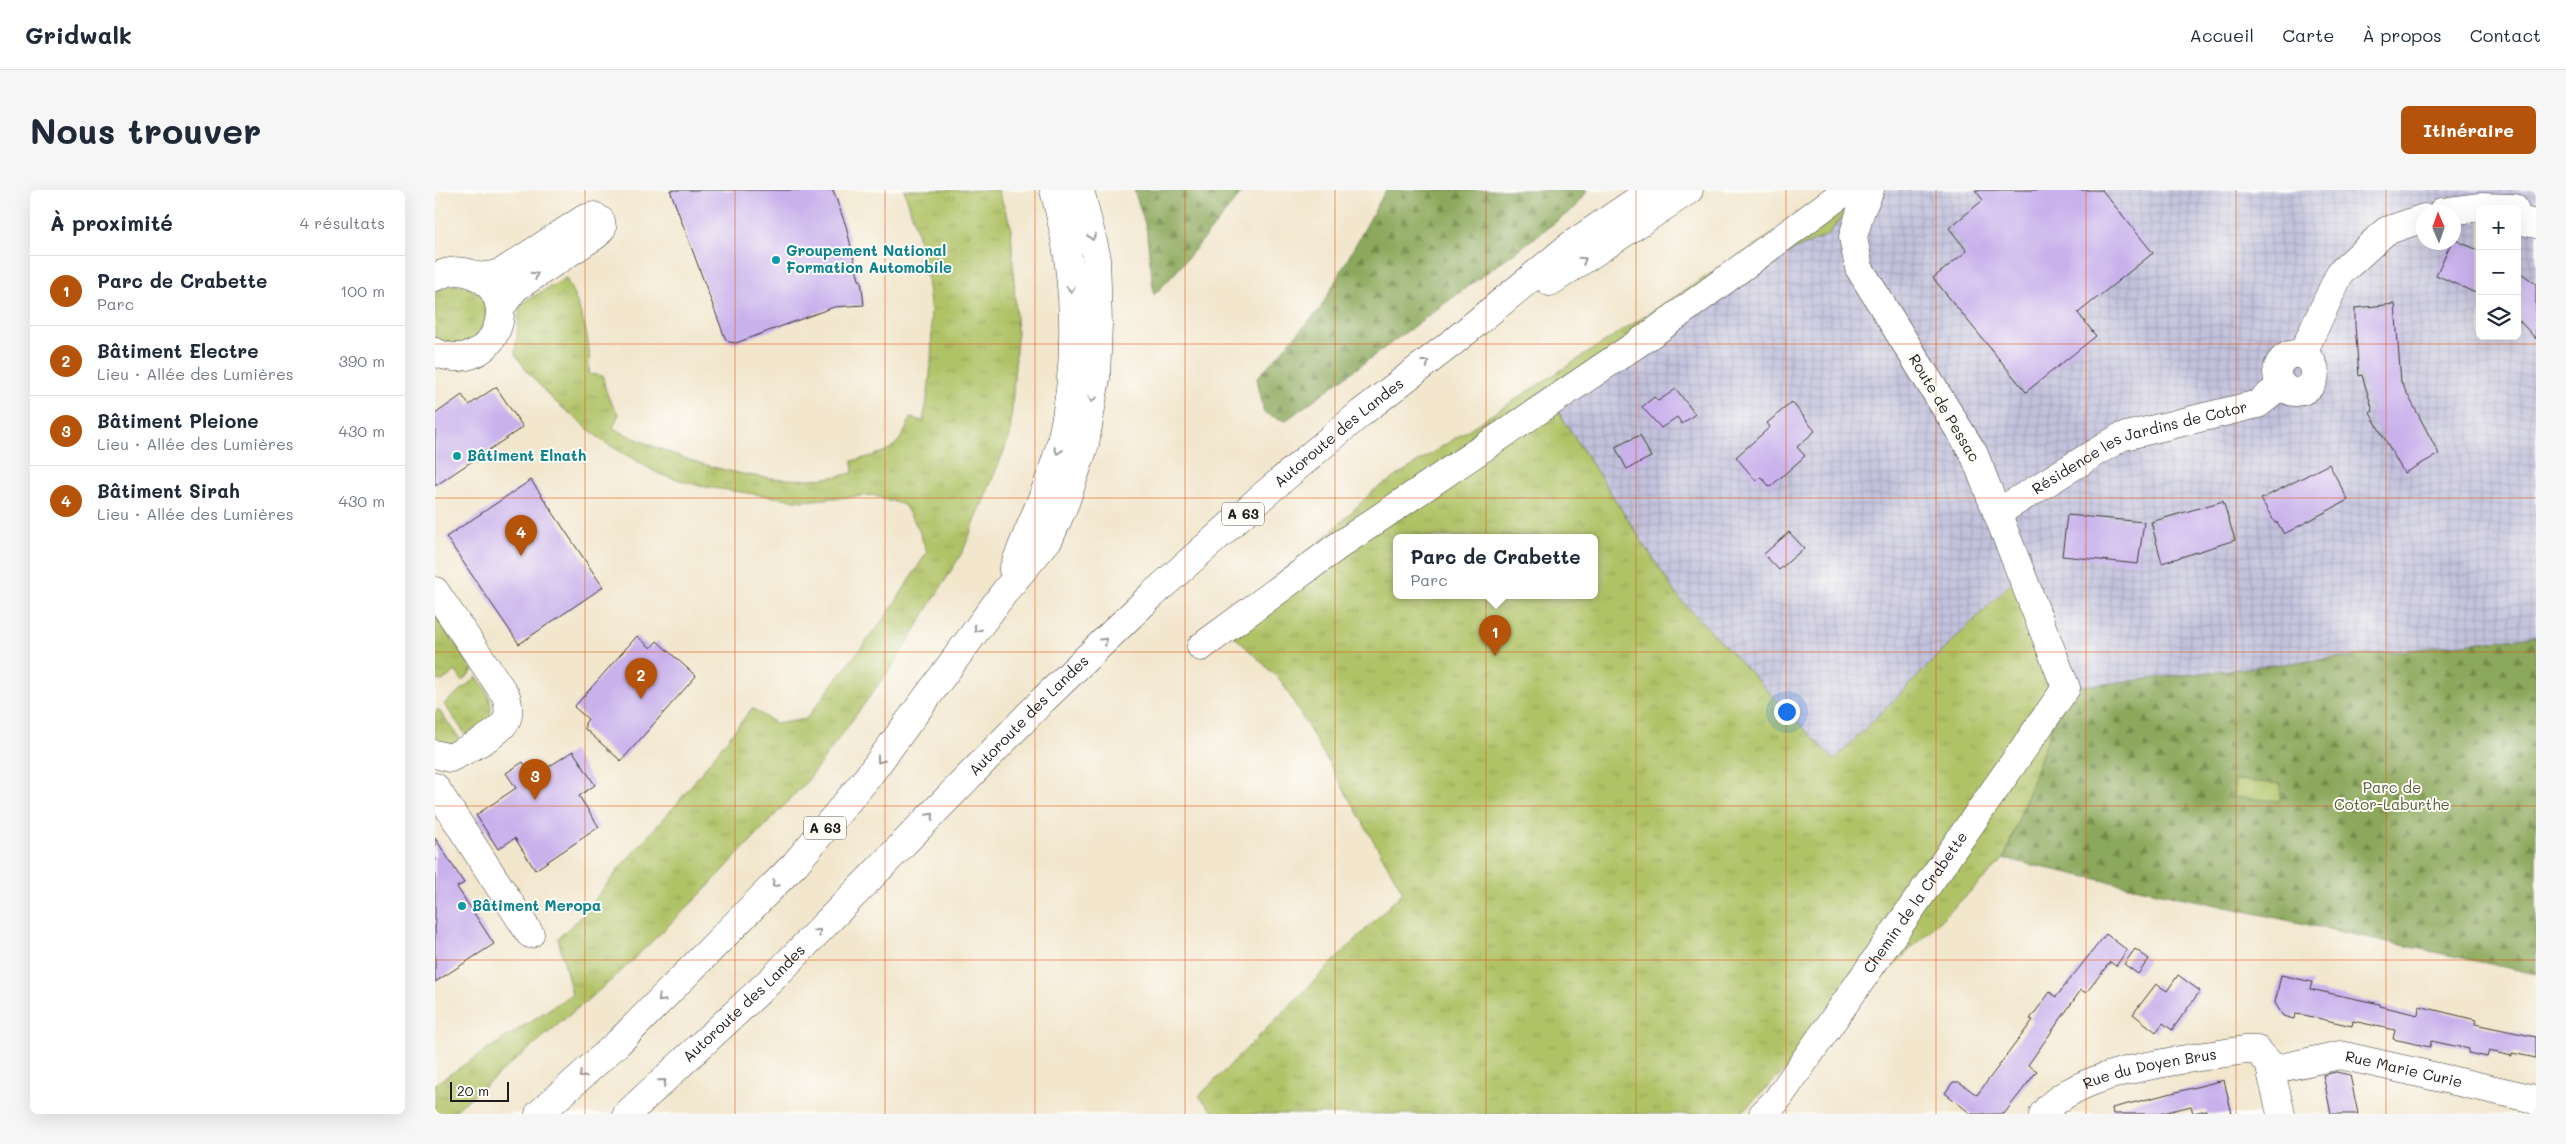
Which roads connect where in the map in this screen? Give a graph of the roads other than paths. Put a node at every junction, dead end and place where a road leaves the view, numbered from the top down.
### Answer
1 (1054, 190) edge
2 (1080, 190) edge
3 (1652, 190) edge
4 (1689, 190) edge
5 (1847, 190) edge
6 (1870, 190) edge
7 (2476, 208) edge
8 (2461, 210) edge
9 (2521, 216) edge
10 (2416, 220) edge
11 (2536, 224) edge
12 (437, 270) edge
13 (478, 277) junction
14 (499, 308) junction
15 (1453, 342) junction
16 (435, 352) edge
17 (1997, 513) junction
18 (1006, 590) junction
19 (435, 591) edge
20 (1201, 647) dead end
21 (2066, 688) joint
22 (436, 759) edge
23 (435, 787) edge
24 (530, 934) dead end
25 (2268, 1063) junction
26 (2536, 1101) edge
27 (539, 1114) edge
28 (627, 1114) edge
29 (1763, 1114) edge
30 (2043, 1114) edge
31 (2281, 1114) edge

1 -> 18 main road
2 -> 18 main road
3 - 15 main road
15 -> 4 main road
5 - 20 main road
6 - 17 main road, Route de Pessac
7 - 8 main road
9 - 11 main road
10 - 17 main road, Résidence les Jardins de Cotor
12 - 13 main road
13 - 14 main road
14 -> 13 main road
14 - 16 main road
28 -> 15 main road, Autoroute des Landes / A 63
17 - 21 main road, Route de Pessac
18 -> 27 main road, A 63
19 - 22 main road
21 - 29 main road, Chemin de la Crabette
23 - 24 main road
25 - 26 main road, Rue Marie Curie
25 - 30 main road, Rue du Doyen Brus
25 - 31 main road

